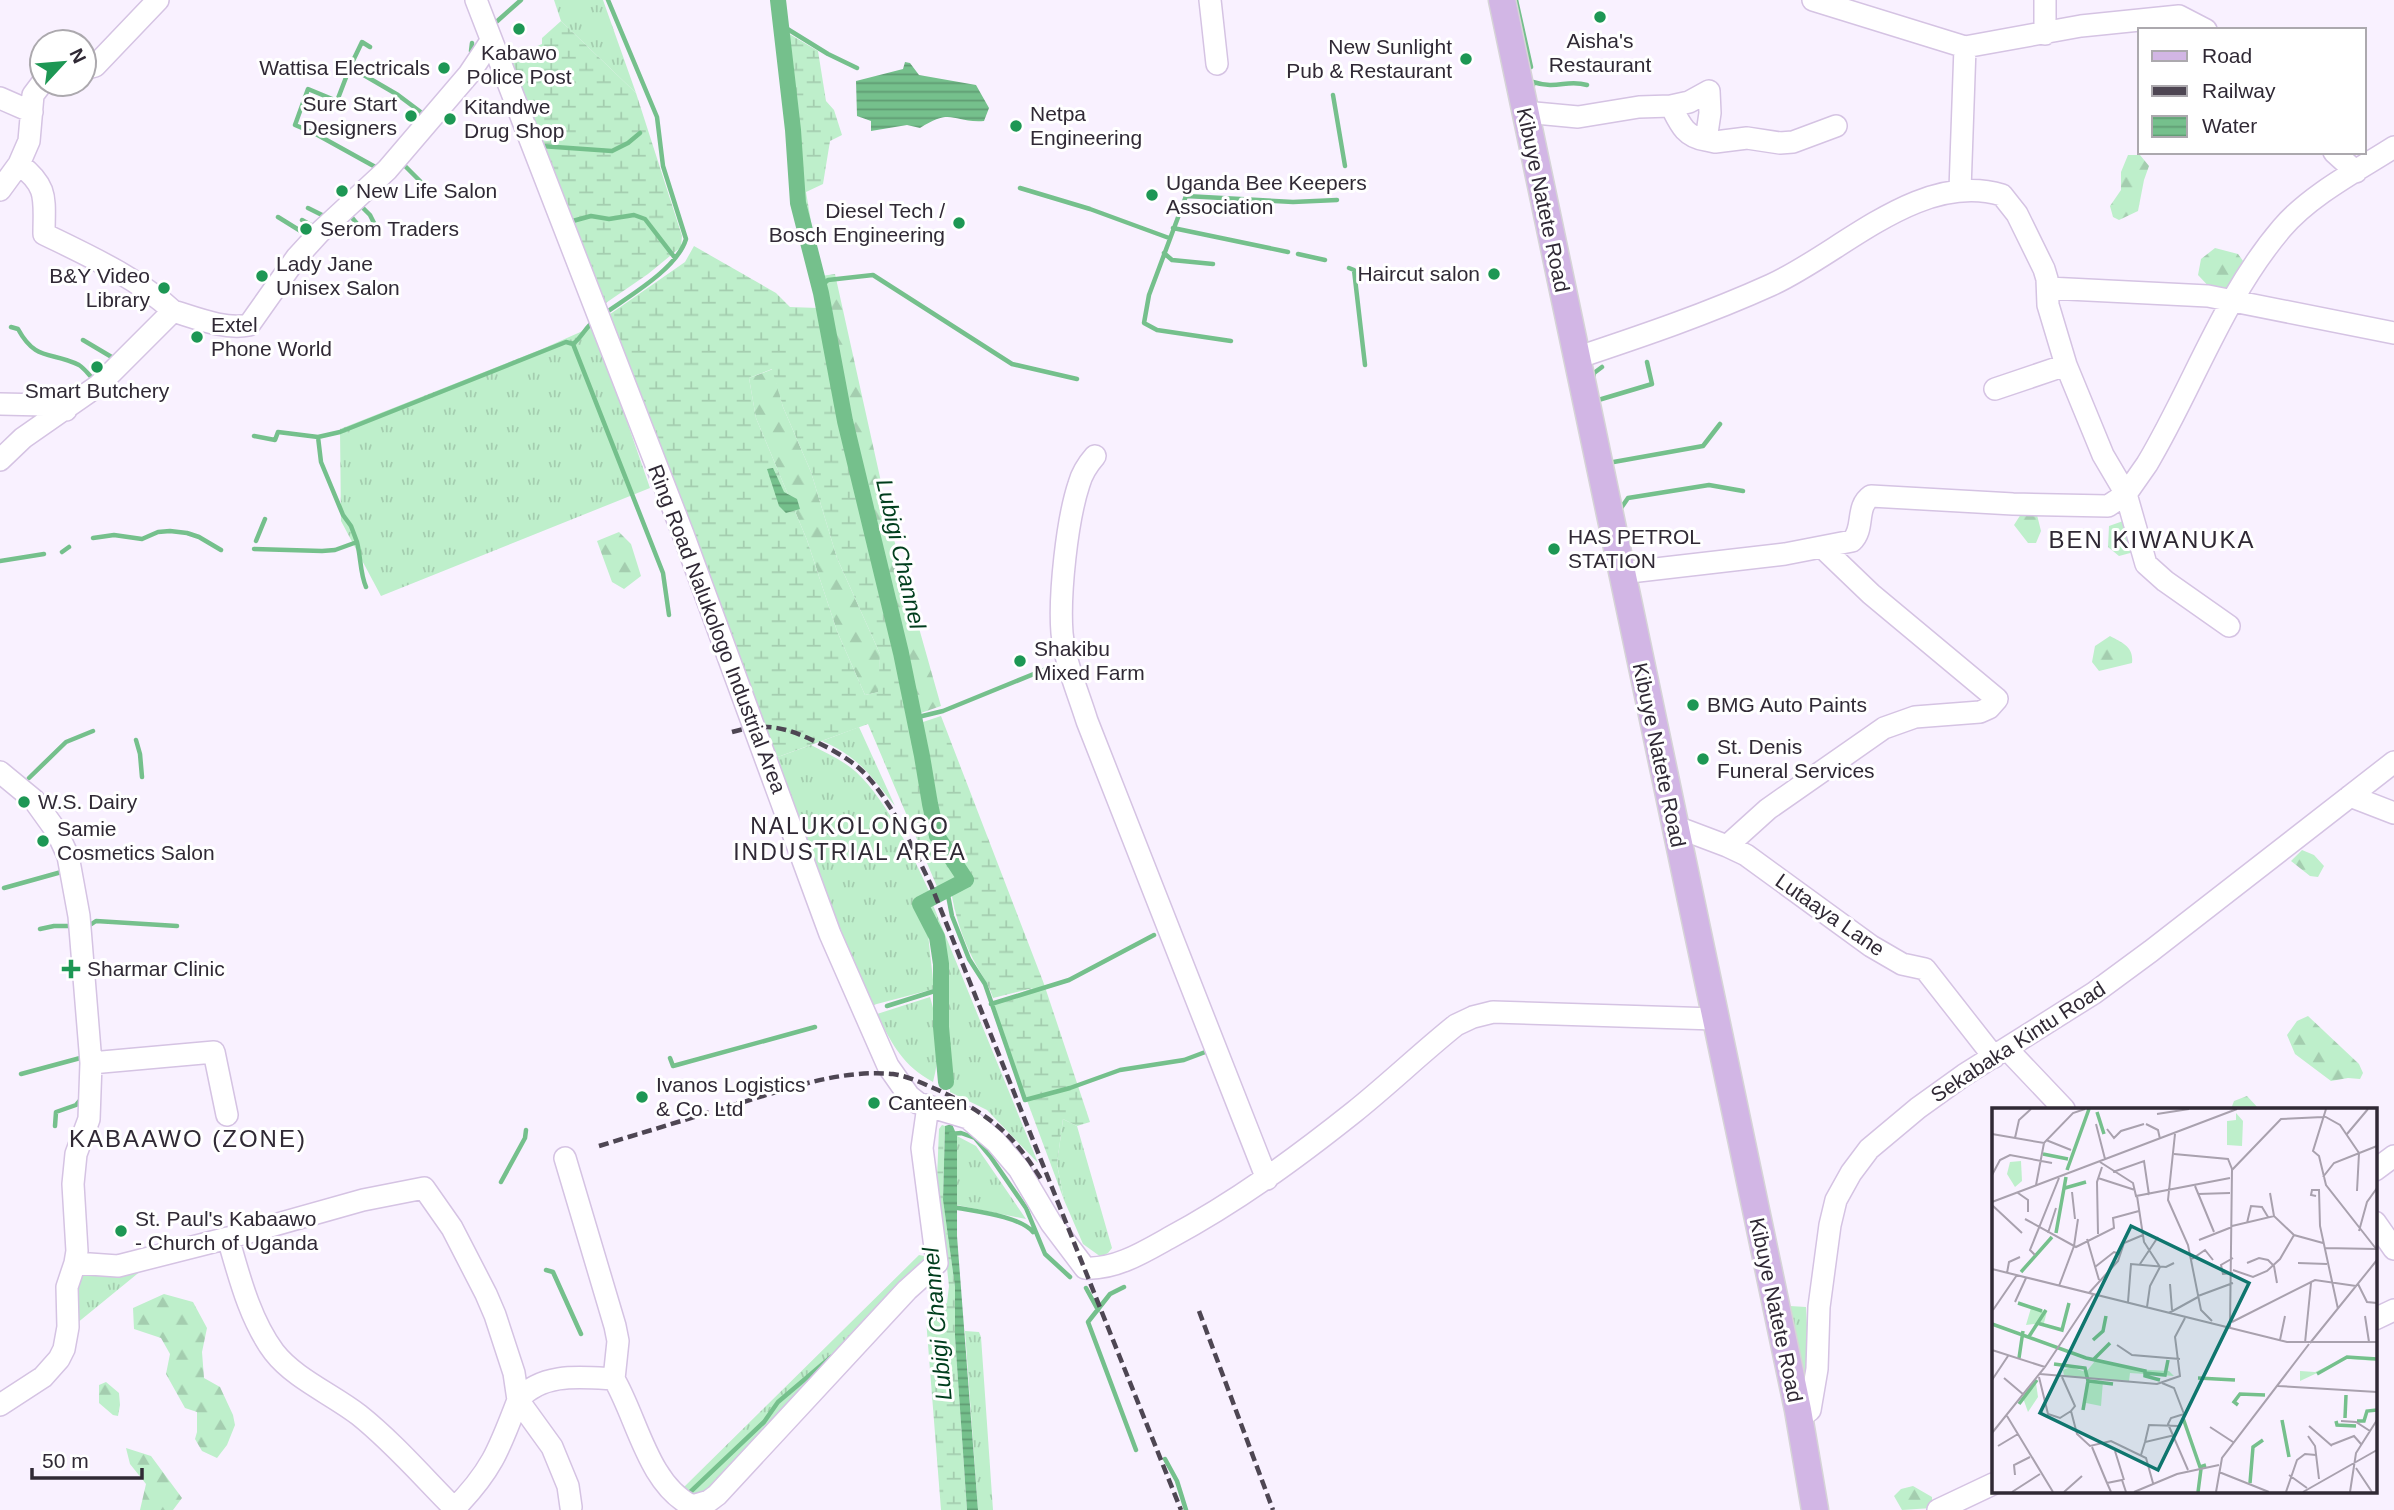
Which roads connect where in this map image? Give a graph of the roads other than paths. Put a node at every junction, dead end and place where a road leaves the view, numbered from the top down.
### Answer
1 (158, 0) edge
2 (476, 0) edge
3 (1210, 0) edge
4 (1502, 0) edge
5 (1813, 0) edge
6 (2045, 0) edge
7 (2202, 28) edge
8 (2045, 34) junction
9 (491, 41) junction
10 (1965, 47) junction
11 (98, 63) edge
12 (1217, 64) dead end
13 (0, 98) edge
14 (33, 98) edge
15 (1671, 106) junction
16 (32, 112) junction
17 (1524, 112) junction
18 (1836, 126) dead end
19 (1706, 140) junction
20 (2394, 147) edge
21 (2336, 154) edge
22 (19, 164) junction
23 (2356, 172) junction
24 (0, 190) edge
25 (1960, 190) junction
26 (2048, 288) junction
27 (2234, 300) junction
28 (173, 311) junction
29 (2394, 333) edge
30 (1576, 358) junction
31 (2066, 365) junction
32 (1995, 389) dead end
33 (0, 404) edge
34 (66, 411) junction
35 (1095, 456) dead end
36 (0, 460) edge
37 (2126, 494) junction
38 (1822, 547) junction
39 (1621, 573) junction
40 (2229, 626) dead end
41 (2394, 762) edge
42 (0, 772) edge
43 (2350, 796) junction
44 (2394, 813) edge
45 (1674, 826) junction
46 (1727, 846) junction
47 (1715, 1019) junction
48 (2000, 1053) junction
49 (91, 1063) junction
50 (928, 1106) junction
51 (2063, 1108) edge
52 (228, 1115) dead end
53 (2394, 1156) edge
54 (565, 1158) dead end
55 (2376, 1169) edge
56 (1267, 1179) junction
57 (2376, 1224) edge
58 (228, 1238) junction
59 (2394, 1250) edge
60 (75, 1263) junction
61 (2394, 1310) edge
62 (2376, 1319) edge
63 (614, 1378) junction
64 (519, 1401) junction
65 (0, 1405) edge
66 (1798, 1410) junction
67 (1992, 1485) edge
68 (571, 1507) dead end
69 (453, 1509) edge
70 (1815, 1510) edge
71 (1938, 1510) edge

1 - 11 street
2 - 9 street, Ring Road Nalukologo Industrial Area
3 - 12 street
4 - 17 main road, Kibuye Natete Road
5 - 10 street
6 - 8 street
7 - 8 street
8 - 10 street
9 - 28 street
9 - 50 street, Ring Road Nalukologo Industrial Area
10 - 25 street
13 - 16 street
14 - 16 street
15 - 17 street
15 - 19 street
15 - 19 street
16 - 22 street
17 - 30 main road, Kibuye Natete Road
18 - 19 street
20 - 23 street
21 - 23 street
22 - 24 street
22 - 28 street
23 - 27 street
25 - 26 street
25 - 30 street
26 - 27 street
26 - 31 street
27 - 29 street
27 - 37 street
28 - 34 street
30 - 39 main road, Kibuye Natete Road
31 - 32 street
31 - 37 street
33 - 34 street
34 - 36 street
35 - 56 street
37 - 38 street
37 - 40 street
38 - 39 street
38 - 46 street
39 - 45 main road, Kibuye Natete Road
41 - 43 street, Sekabaka Kintu Road
42 - 49 street
43 - 44 street
43 - 48 street, Sekabaka Kintu Road
45 - 46 street, Lutaaya Lane
45 - 47 main road, Kibuye Natete Road
46 - 48 street, Lutaaya Lane
47 - 56 street, Ring Road Nalukologo Industrial Area
47 - 66 main road, Kibuye Natete Road
48 - 51 street, Lutaaya Lane
48 - 66 street, Sekabaka Kintu Road
49 - 52 street
49 - 60 street
50 - 56 street, Ring Road Nalukologo Industrial Area
50 - 63 street
53 - 55 street
54 - 63 street
57 - 59 street
58 - 60 street
58 - 64 street
58 - 69 street
60 - 65 street
61 - 62 street
63 - 64 street
64 - 68 street
64 - 69 street
66 - 70 main road, Kibuye Natete Road
67 - 71 street

